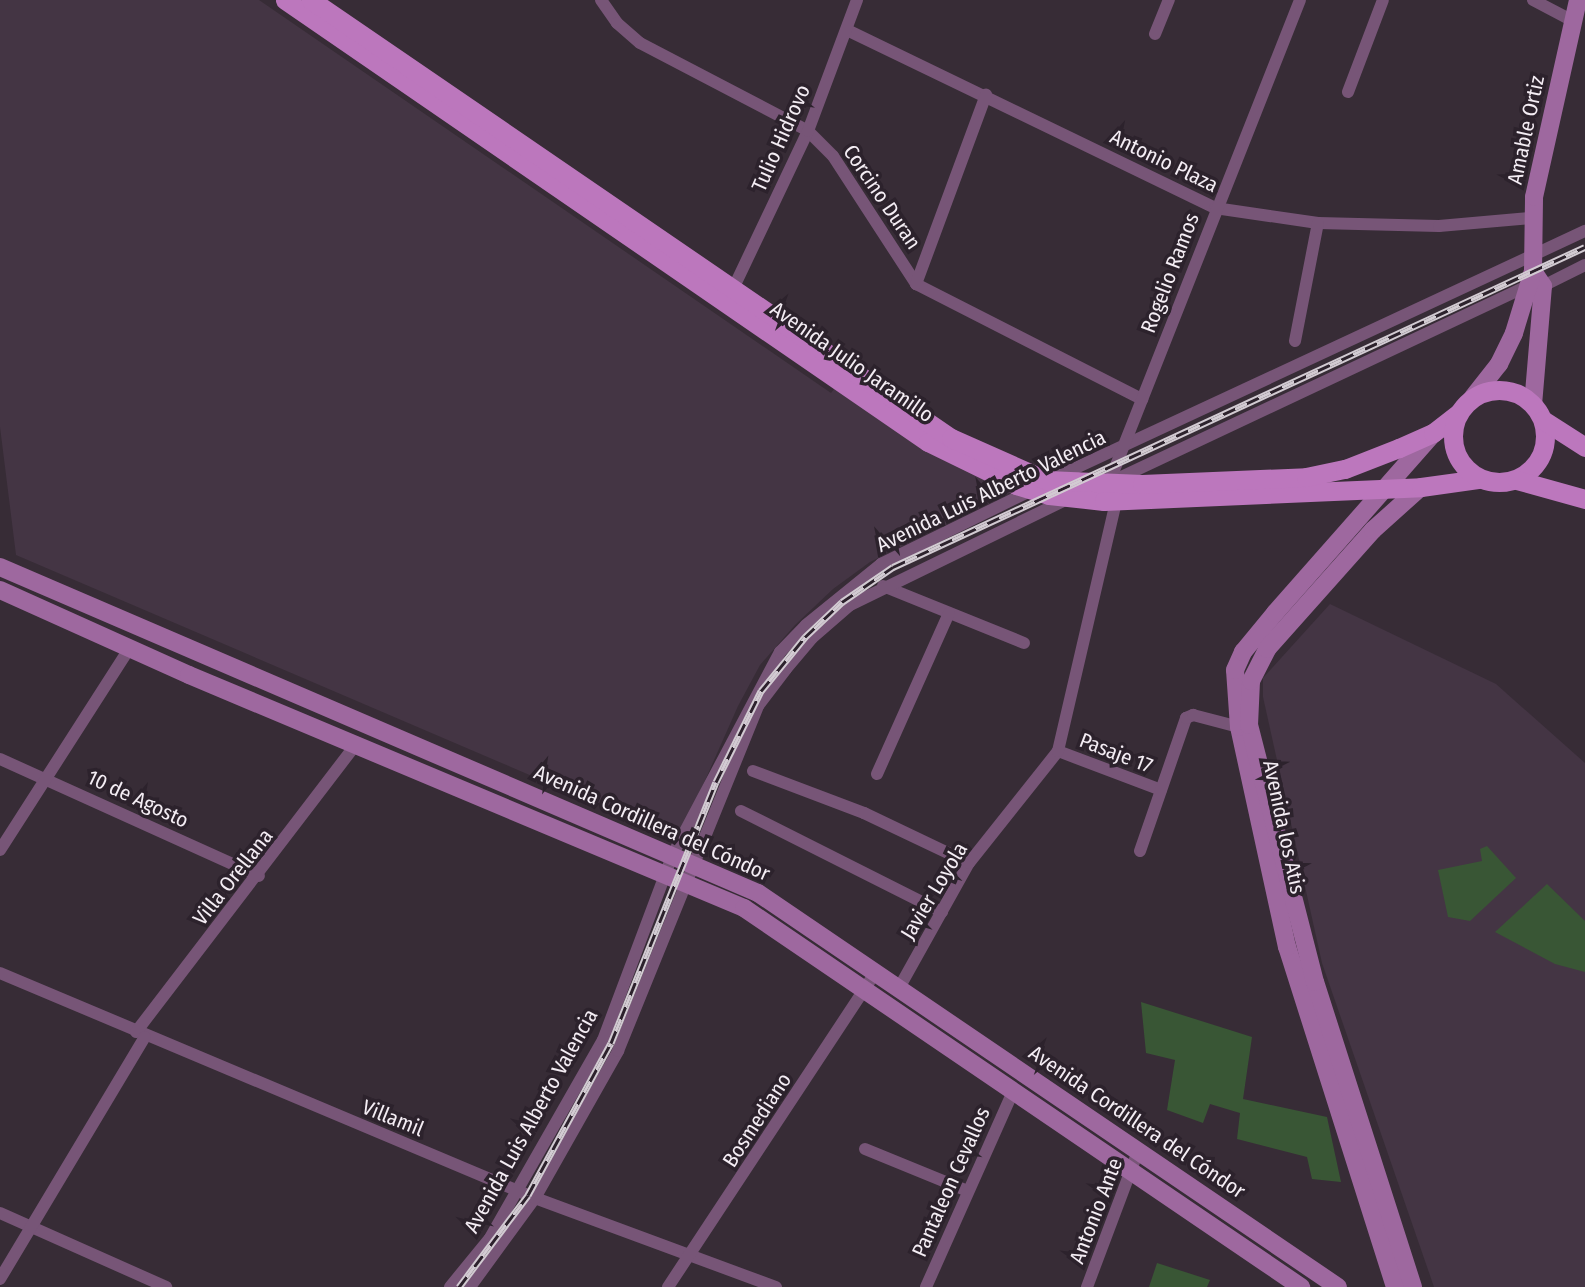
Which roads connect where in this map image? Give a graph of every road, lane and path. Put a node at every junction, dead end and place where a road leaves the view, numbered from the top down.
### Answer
1 (285, 0) edge
2 (311, 0) edge
3 (601, 0) edge
4 (857, 0) edge
5 (1169, 0) edge
6 (1300, 0) edge
7 (1382, 0) edge
8 (1533, 0) edge
9 (1578, 0) edge
10 (1573, 21) junction
11 (847, 30) junction
12 (1155, 34) dead end
13 (1348, 92) dead end
14 (986, 95) junction
15 (808, 131) junction
16 (1215, 208) junction
17 (1531, 218) junction
18 (1318, 223) junction
19 (1585, 231) edge
20 (1585, 265) edge
21 (1534, 274) junction
22 (916, 284) junction
23 (733, 289) junction
24 (1295, 341) dead end
25 (1473, 397) junction
26 (1142, 399) junction
27 (1538, 413) junction
28 (1457, 414) junction
29 (1433, 433) junction
30 (1585, 447) edge
31 (1122, 448) junction
32 (1479, 479) junction
33 (1050, 480) junction
34 (1517, 480) junction
35 (1421, 487) junction
36 (1032, 490) junction
37 (1380, 490) junction
38 (1112, 492) junction
39 (1069, 498) junction
40 (1585, 499) edge
41 (0, 568) edge
42 (883, 586) junction
43 (0, 590) edge
44 (948, 613) junction
45 (1024, 643) dead end
46 (131, 646) junction
47 (1239, 727) junction
48 (357, 743) junction
49 (1058, 751) junction
50 (0, 759) edge
51 (753, 771) dead end
52 (877, 774) dead end
53 (46, 779) junction
54 (1161, 790) junction
55 (741, 811) dead end
56 (0, 850) edge
57 (1140, 851) dead end
58 (673, 854) junction
59 (694, 862) junction
60 (969, 863) junction
61 (665, 873) junction
62 (259, 876) junction
63 (685, 881) junction
64 (942, 912) junction
65 (876, 972) junction
66 (0, 973) edge
67 (899, 988) junction
68 (863, 991) junction
69 (141, 1034) junction
70 (1012, 1094) junction
71 (864, 1149) dead end
72 (1139, 1149) junction
73 (1132, 1171) junction
74 (519, 1191) junction
75 (968, 1191) junction
76 (535, 1198) junction
77 (0, 1213) edge
78 (31, 1226) junction
79 (692, 1253) junction
80 (0, 1279) edge
81 (1290, 1283) edge
82 (166, 1287) edge
83 (450, 1287) edge
84 (470, 1287) edge
85 (668, 1287) edge
86 (775, 1287) edge
87 (926, 1287) edge
88 (1087, 1287) edge
89 (1338, 1287) edge
90 (1395, 1287) edge
91 (1413, 1287) edge

1 - 36 main road, Avenida Julio Jaramillo
2 - 23 main road, Avenida Julio Jaramillo
3 - 15 street, Corcino Duran
4 - 11 street, Tulio Hidrovo
5 - 12 street
6 - 16 street, Rogelio Ramos
7 - 13 street
8 - 10 street
9 - 10 street, Amable Ortiz
10 - 17 street, Amable Ortiz
11 - 14 street, Antonio Plaza
11 - 15 street, Tulio Hidrovo
14 - 16 street, Antonio Plaza
14 - 22 street
15 - 22 street, Corcino Duran
15 - 23 street, Tulio Hidrovo
16 - 18 street, Antonio Plaza
16 - 26 street, Rogelio Ramos
17 - 18 street, Antonio Plaza
17 - 21 street, Amable Ortiz
18 - 24 street
19 - 21 street, Avenida Luis Alberto Valencia
20 - 21 street, Avenida Luis Alberto Valencia
21 - 25 street, Amable Ortiz
21 - 27 street, Amable Ortiz
21 - 31 street, Avenida Luis Alberto Valencia
21 - 38 street, Avenida Luis Alberto Valencia
22 - 26 street
23 - 33 main road, Avenida Julio Jaramillo
25 - 27 main road
25 - 28 main road
26 - 31 street, Rogelio Ramos
27 - 30 main road
27 - 34 main road
28 - 29 main road, Avenida Julio Jaramillo
28 - 32 main road
29 - 37 street, Avenida los Atis
29 - 38 main road, Avenida Julio Jaramillo
31 - 33 street, Avenida Luis Alberto Valencia
31 - 38 street, Rogelio Ramos
32 - 34 main road
32 - 35 main road, Avenida Julio Jaramillo
33 - 36 street, Avenida Luis Alberto Valencia
33 - 38 main road, Avenida Julio Jaramillo
34 - 40 main road
35 - 37 main road, Avenida Julio Jaramillo
35 - 91 street, Avenida los Atis
36 - 39 main road, Avenida Julio Jaramillo
36 - 58 street, Avenida Luis Alberto Valencia
37 - 38 main road, Avenida Julio Jaramillo
37 - 47 street, Avenida los Atis
38 - 39 main road, Avenida Julio Jaramillo
38 - 49 street, Rogelio Ramos
39 - 42 street, Avenida Luis Alberto Valencia
41 - 58 street, Avenida Cordillera del Cóndor
42 - 44 street
42 - 59 street, Avenida Luis Alberto Valencia
43 - 46 street, Avenida Cordillera del Cóndor
44 - 45 street
44 - 52 street
46 - 48 street, Avenida Cordillera del Cóndor
46 - 53 street
47 - 54 street
47 - 90 street, Avenida los Atis
48 - 61 street, Avenida Cordillera del Cóndor
48 - 62 street, Villa Orellana
49 - 54 street, Pasaje 17
49 - 60 street, Javier Loyola
50 - 53 street, 10 de Agosto
51 - 60 street
53 - 56 street
53 - 62 street, 10 de Agosto
54 - 57 street
55 - 64 street
58 - 59 street, Avenida Cordillera del Cóndor
58 - 61 street, Avenida Luis Alberto Valencia
59 - 63 street, Avenida Luis Alberto Valencia
59 - 65 street, Avenida Cordillera del Cóndor
60 - 64 street, Javier Loyola
61 - 63 street, Avenida Cordillera del Cóndor
61 - 74 street, Avenida Luis Alberto Valencia
62 - 69 street, Villa Orellana
63 - 68 street, Avenida Cordillera del Cóndor
63 - 76 street, Avenida Luis Alberto Valencia
64 - 67 street, Javier Loyola
65 - 67 street, Avenida Cordillera del Cóndor
65 - 68 street, Bosmediano
66 - 69 street, Villamil
67 - 72 street, Avenida Cordillera del Cóndor
68 - 70 street, Avenida Cordillera del Cóndor
68 - 79 street, Bosmediano
69 - 74 street, Villamil
69 - 78 street, Villa Orellana
70 - 73 street, Avenida Cordillera del Cóndor
70 - 75 street, Pantaleon Cevallos
71 - 75 street
72 - 73 street, Antonio Ante
72 - 89 street, Avenida Cordillera del Cóndor
73 - 81 street, Avenida Cordillera del Cóndor
73 - 88 street, Antonio Ante
74 - 76 street, Villamil
74 - 83 street, Avenida Luis Alberto Valencia
75 - 87 street, Pantaleon Cevallos
76 - 79 street, Villamil
76 - 84 street, Avenida Luis Alberto Valencia
77 - 78 street
78 - 80 street, Villa Orellana
78 - 82 street
79 - 85 street, Bosmediano
79 - 86 street, Villamil

